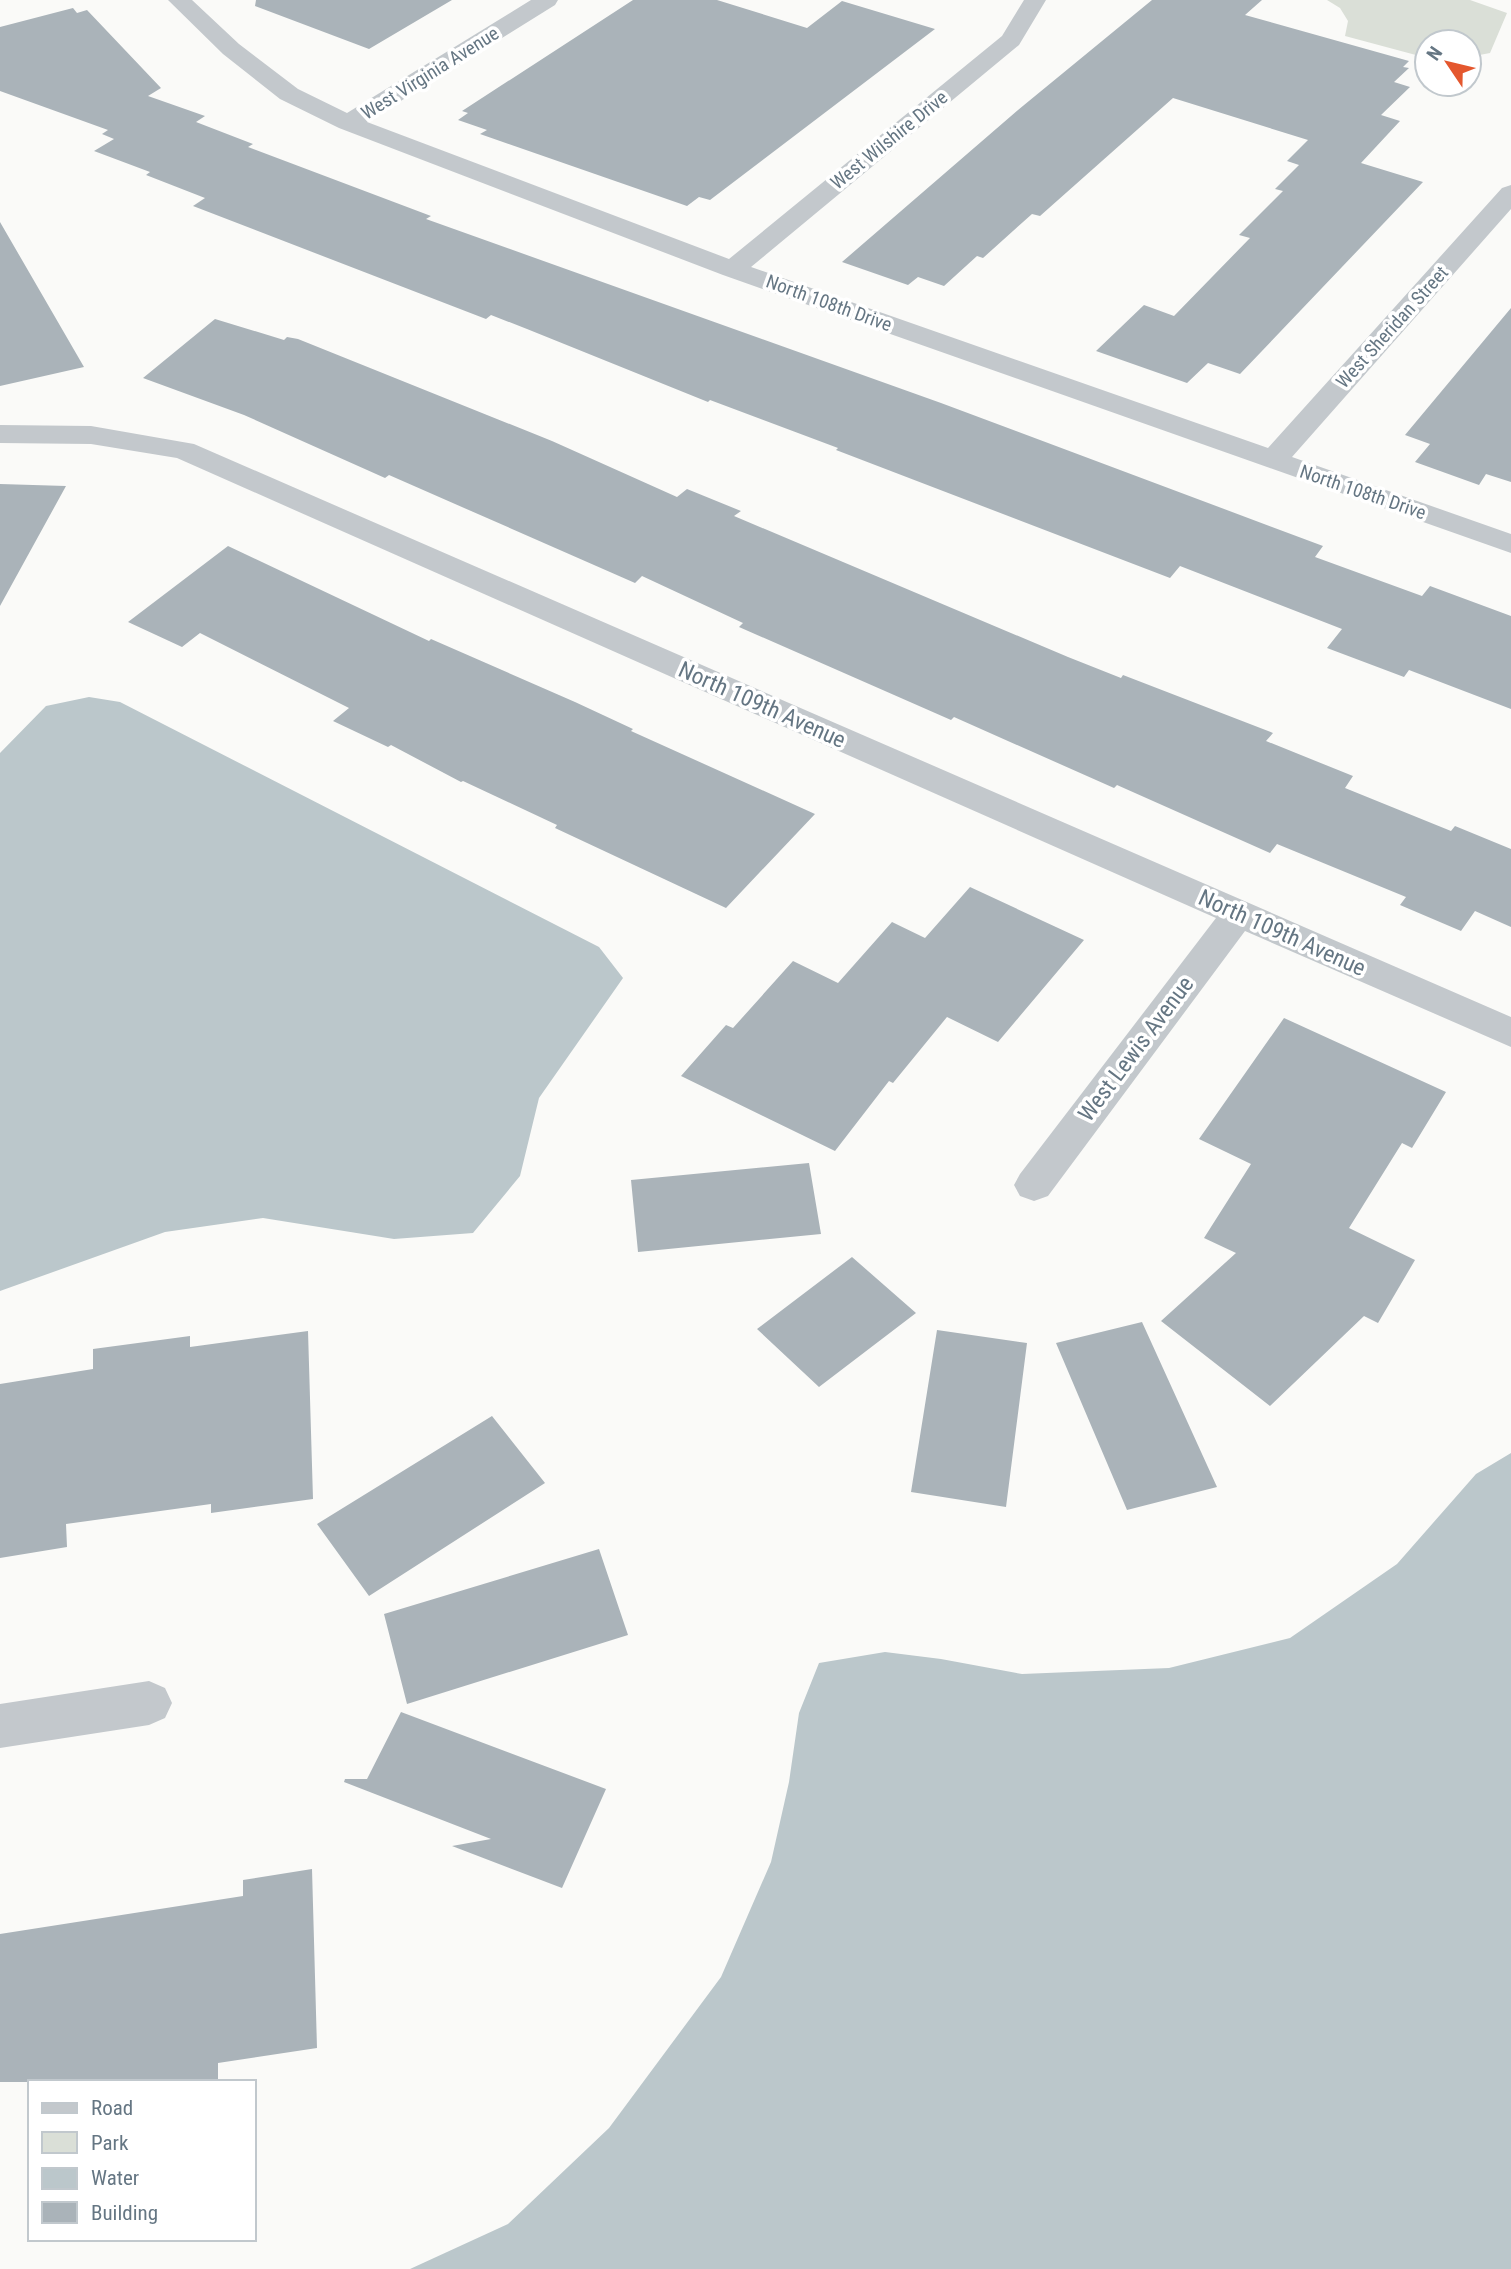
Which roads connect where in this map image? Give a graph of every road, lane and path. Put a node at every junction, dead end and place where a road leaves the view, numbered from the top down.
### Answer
1 (179, 0) edge
2 (547, 0) edge
3 (1035, 0) edge
4 (348, 123) junction
5 (1511, 193) edge
6 (732, 269) junction
7 (0, 434) edge
8 (1273, 460) junction
9 (1511, 544) edge
10 (1238, 914) junction
11 (1511, 1033) edge
12 (1034, 1185) dead end
13 (149, 1703) dead end
14 (0, 1726) edge

1 - 4 street, North 108th Drive
2 - 4 street, West Virginia Avenue
3 - 6 street, West Wilshire Drive
4 - 6 street, North 108th Drive
5 - 8 street, West Sheridan Street
6 - 8 street, North 108th Drive
7 - 10 street, North 109th Avenue
8 - 9 street, North 108th Drive
10 - 11 street, North 109th Avenue
10 - 12 street, West Lewis Avenue
13 - 14 street

